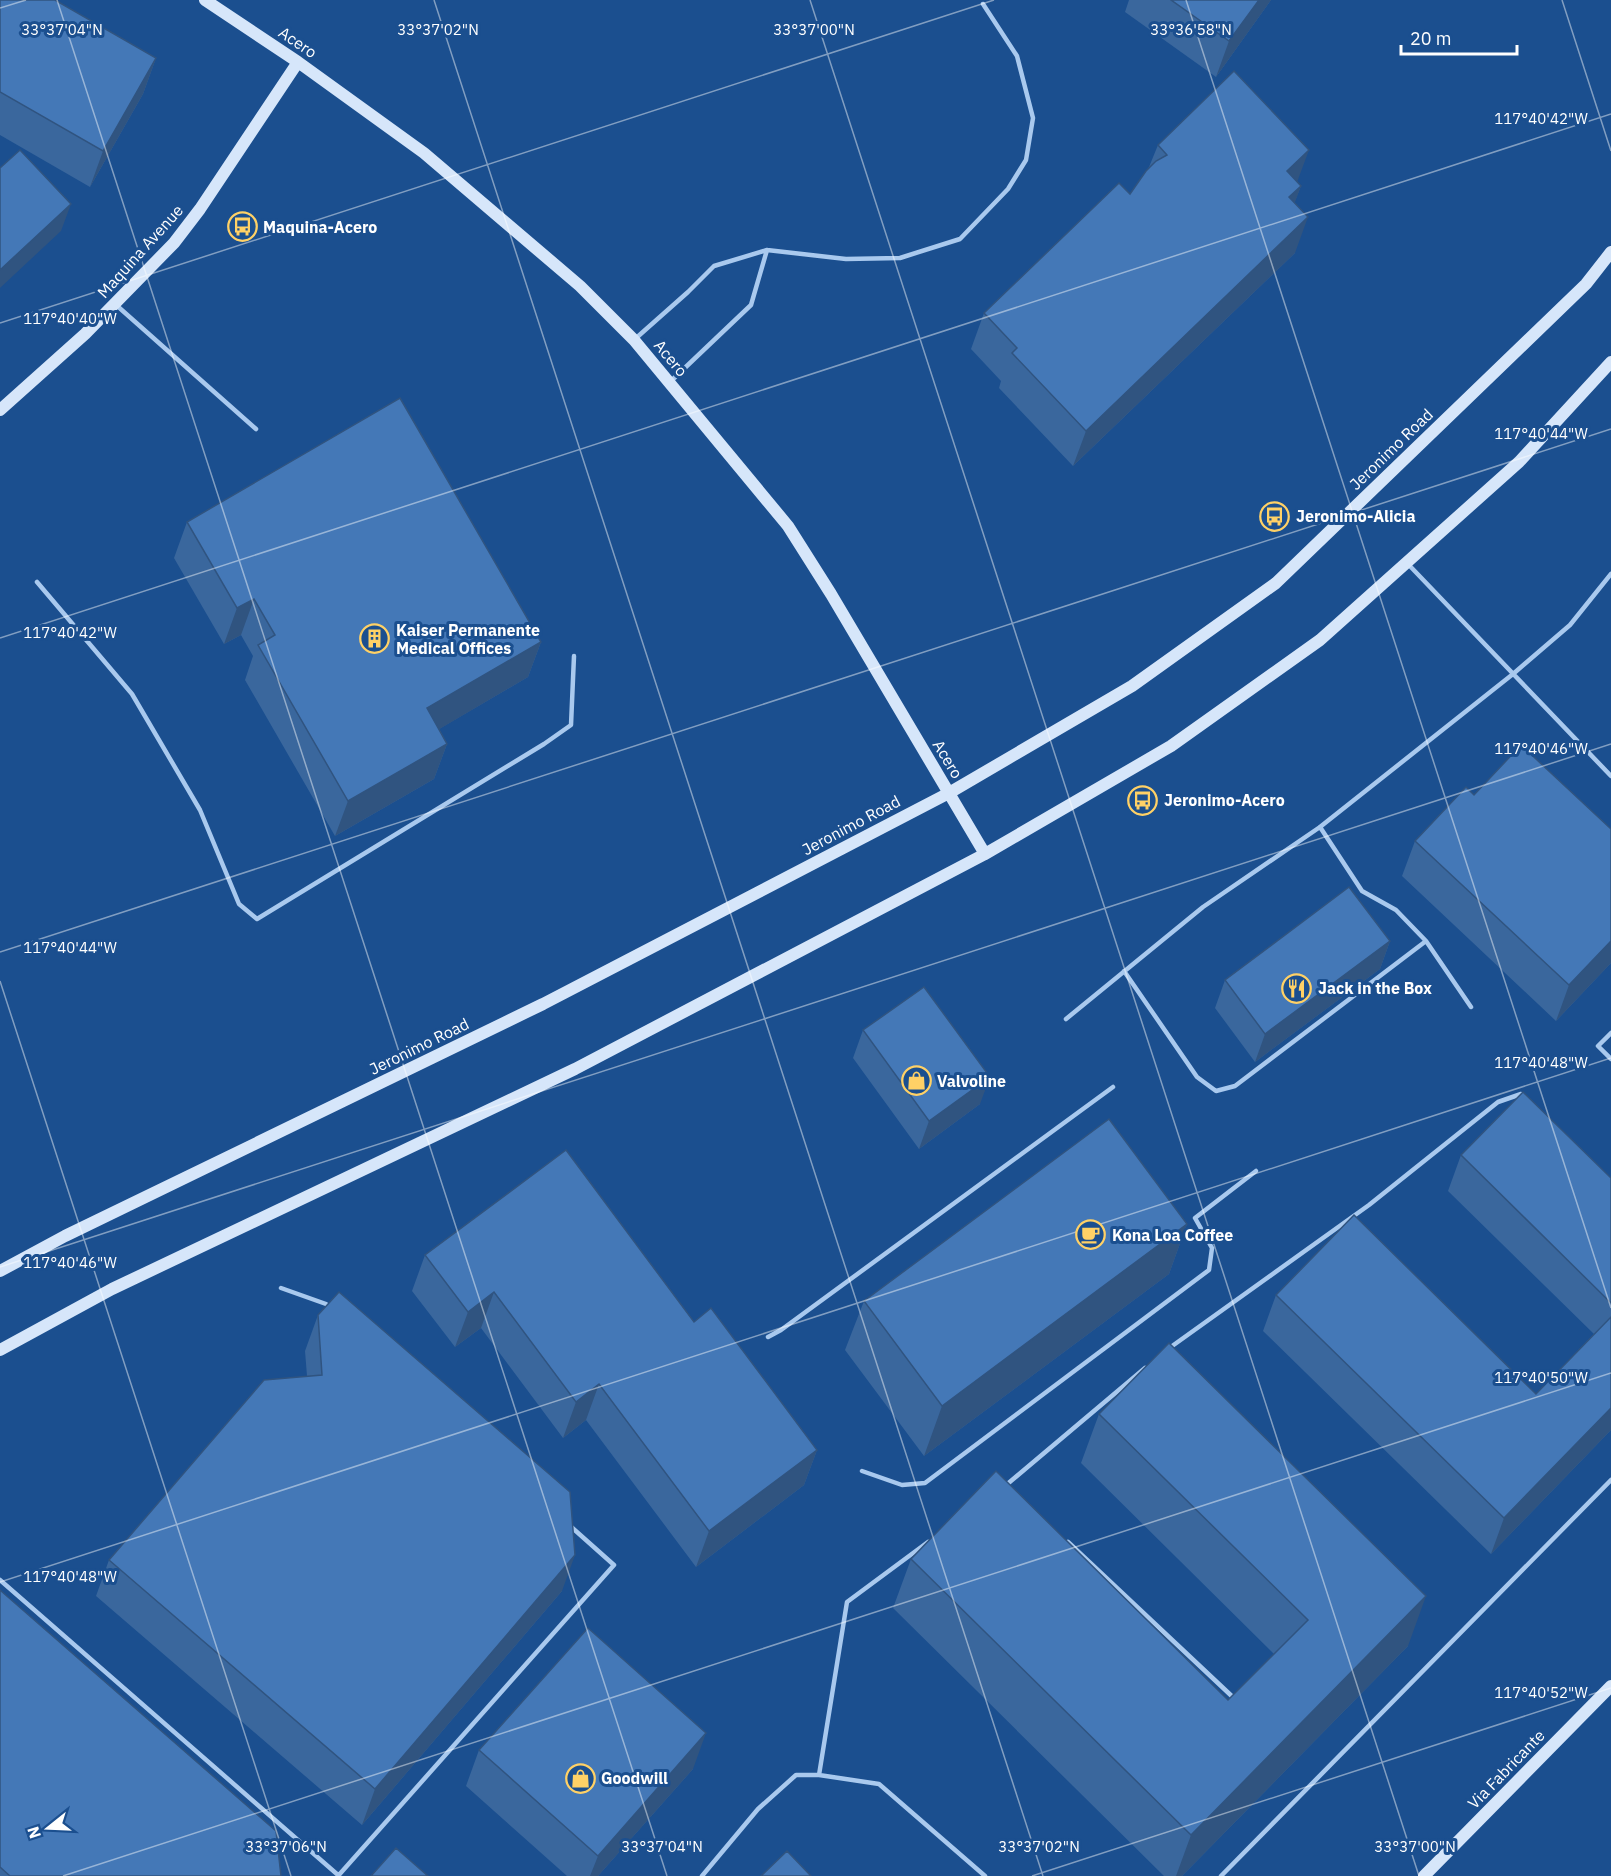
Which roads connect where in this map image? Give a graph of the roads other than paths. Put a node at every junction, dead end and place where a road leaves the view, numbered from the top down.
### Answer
1 (206, 0) edge
2 (983, 4) dead end
3 (298, 62) junction
4 (767, 250) junction
5 (1611, 252) edge
6 (116, 304) junction
7 (634, 340) junction
8 (1611, 362) edge
9 (670, 382) junction
10 (0, 410) edge
11 (256, 429) dead end
12 (1407, 563) junction
13 (1611, 574) edge
14 (37, 582) dead end
15 (574, 656) dead end
16 (1514, 674) junction
17 (1611, 776) edge
18 (949, 792) junction
19 (1320, 826) junction
20 (985, 854) junction
21 (1425, 941) junction
22 (1124, 971) junction
23 (1471, 1007) dead end
24 (1066, 1019) dead end
25 (1611, 1033) edge
26 (1611, 1059) edge
27 (1113, 1087) dead end
28 (1529, 1102) edge
29 (1256, 1170) dead end
30 (0, 1271) edge
31 (281, 1288) dead end
32 (335, 1312) edge
33 (768, 1337) dead end
34 (0, 1350) edge
35 (1162, 1354) edge
36 (1153, 1361) edge
37 (862, 1470) dead end
38 (1611, 1480) edge
39 (1007, 1485) junction
40 (998, 1492) edge
41 (1016, 1493) edge
42 (562, 1518) edge
43 (932, 1540) edge
44 (1066, 1541) edge
45 (0, 1580) edge
46 (1611, 1686) edge
47 (1237, 1701) edge
48 (819, 1775) junction
49 (338, 1876) edge
50 (702, 1876) edge
51 (985, 1876) edge
52 (1221, 1876) edge
53 (1424, 1876) edge

1 - 3 main road, Acero
2 - 4 lane
3 - 6 main road, Maquina Avenue
3 - 7 main road, Acero
4 - 7 lane
4 - 9 lane
5 - 18 main road, Jeronimo Road
6 - 10 main road, Maquina Avenue
6 - 11 lane
7 - 9 main road, Acero
8 - 12 main road
9 - 18 main road, Acero
12 - 16 lane
12 - 20 main road
13 - 16 lane
14 - 15 lane
16 - 17 lane
16 - 19 lane
18 - 20 main road, Acero
18 - 30 main road, Jeronimo Road
19 - 21 lane
19 - 22 lane
20 - 34 main road
21 - 22 lane
21 - 23 lane
22 - 24 lane
25 - 26 lane
27 - 33 lane
28 - 35 lane
29 - 37 lane
31 - 32 lane
36 - 39 lane
38 - 52 lane
39 - 40 lane
39 - 41 lane
42 - 49 lane
43 - 48 lane
44 - 47 lane
45 - 49 lane
46 - 53 main road, Via Fabricante
48 - 50 lane
48 - 51 lane

